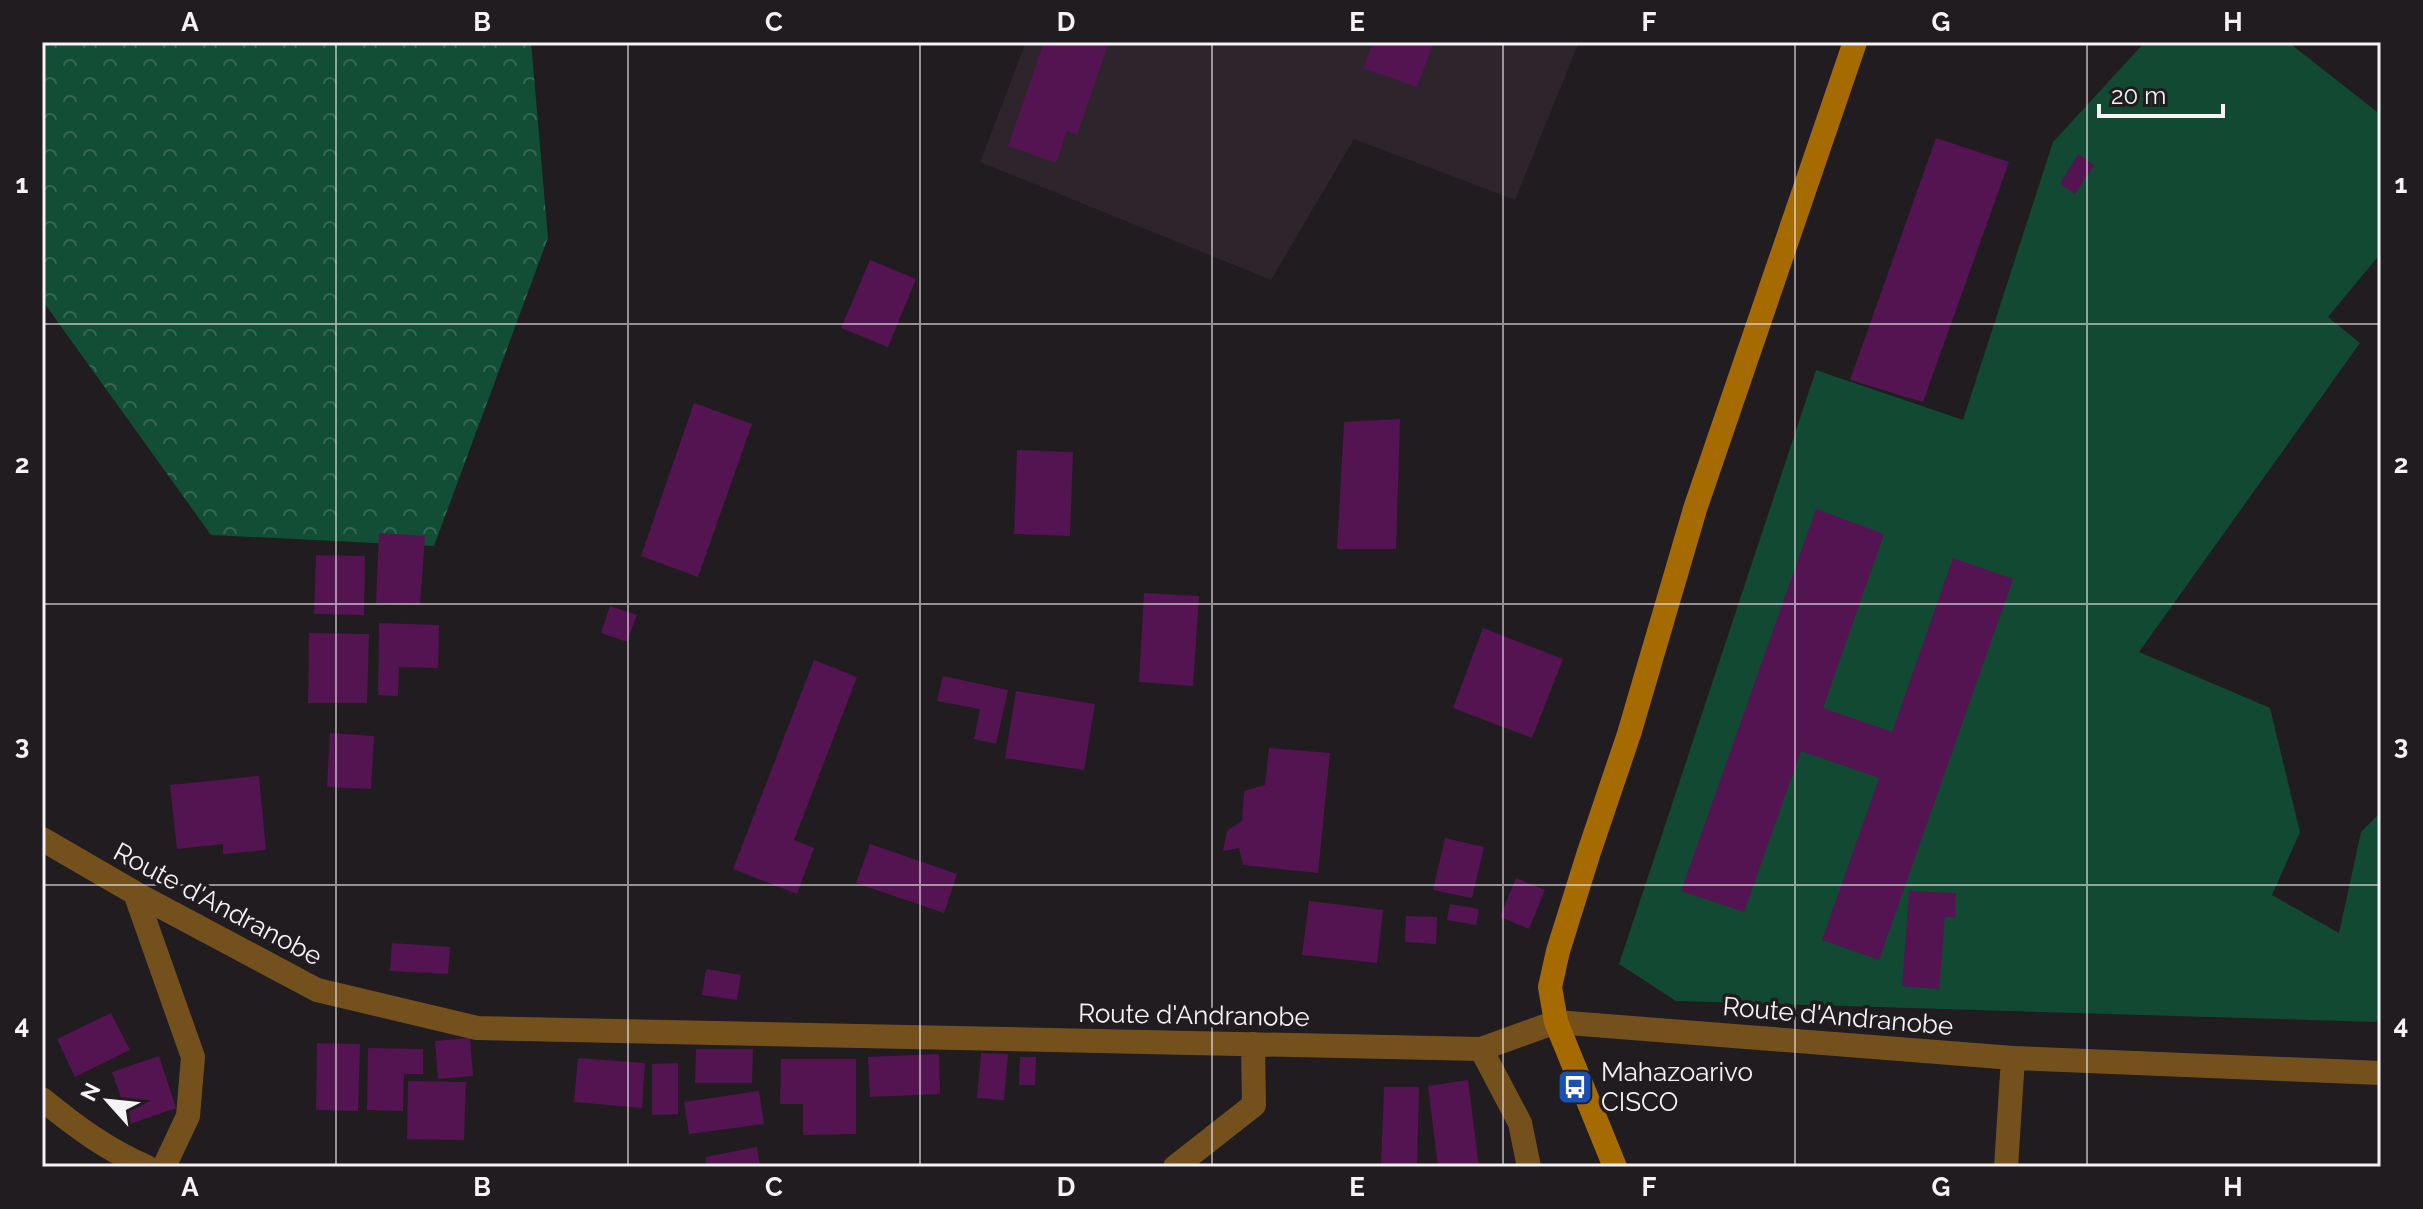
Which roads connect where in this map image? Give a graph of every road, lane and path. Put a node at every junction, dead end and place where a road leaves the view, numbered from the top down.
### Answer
1 (1855, 42) edge
2 (42, 839) edge
3 (135, 893) junction
4 (1556, 1022) junction
5 (1253, 1044) junction
6 (1481, 1049) junction
7 (2013, 1058) junction
8 (2381, 1073) edge
9 (42, 1099) edge
10 (147, 1167) edge
11 (164, 1167) edge
12 (1175, 1167) edge
13 (1529, 1167) edge
14 (1615, 1167) edge
15 (2006, 1167) edge

1 - 4 main road
2 - 3 street, Route d'Andranobe
3 - 5 street, Route d'Andranobe
3 - 11 street
4 - 6 street, Route d'Andranobe
4 - 7 street, Route d'Andranobe
4 - 14 main road
5 - 6 street, Route d'Andranobe
5 - 12 street
6 - 13 street
7 - 8 street, Route d'Andranobe
7 - 15 street
9 - 10 street

